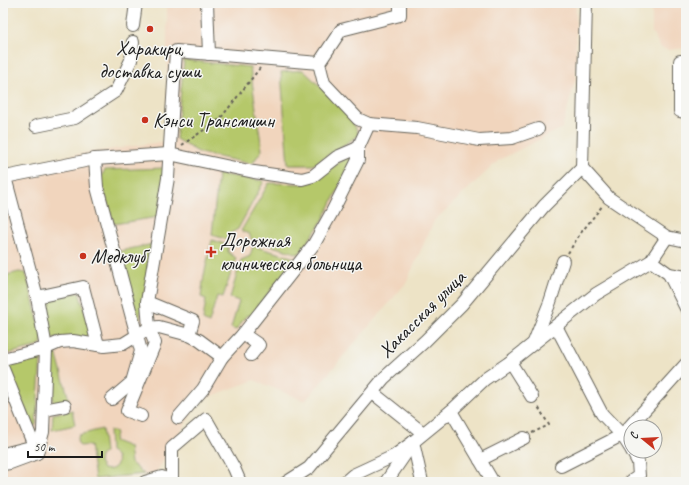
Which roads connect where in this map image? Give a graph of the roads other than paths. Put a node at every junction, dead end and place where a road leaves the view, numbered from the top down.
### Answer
1 (136, 3) edge
2 (207, 3) edge
3 (400, 3) edge
4 (586, 3) edge
5 (133, 26) dead end
6 (133, 42) dead end
7 (209, 54) junction
8 (686, 61) edge
9 (319, 63) junction
10 (686, 112) edge
11 (369, 124) junction
12 (36, 126) dead end
13 (538, 129) dead end
14 (358, 148) junction
15 (169, 154) junction
16 (95, 159) junction
17 (582, 168) junction
18 (4, 178) edge
19 (667, 237) junction
20 (686, 241) edge
21 (563, 261) road end
22 (651, 261) junction
23 (669, 274) junction
24 (686, 276) edge
25 (37, 297) junction
26 (147, 302) junction
27 (686, 308) edge
28 (556, 326) junction
29 (149, 328) junction
30 (243, 334) junction
31 (189, 335) junction
32 (137, 336) junction
33 (533, 343) junction
34 (98, 345) junction
35 (46, 348) junction
36 (251, 355) dead end
37 (222, 357) junction
38 (3, 359) edge
39 (510, 362) junction
40 (686, 364) edge
41 (3, 369) edge
42 (373, 393) junction
43 (532, 397) road end
44 (112, 399) dead end
45 (65, 406) dead end
46 (44, 410) junction
47 (451, 410) junction
48 (142, 416) dead end
49 (178, 418) dead end
50 (423, 433) junction
51 (622, 435) junction
52 (524, 438) road end
53 (413, 442) junction
54 (36, 449) junction
55 (3, 454) edge
56 (636, 459) edge
57 (480, 460) junction
58 (3, 464) edge
59 (561, 466) dead end
60 (634, 479) edge
61 (145, 482) edge
62 (172, 482) edge
63 (240, 482) edge
64 (287, 482) edge
65 (345, 482) edge
66 (386, 482) edge
67 (422, 482) edge
68 (493, 482) edge

1 - 5 street
2 - 7 street
3 - 9 street
4 - 17 street
6 - 12 street
7 - 9 street
7 - 15 street
8 - 10 street
9 - 11 street
11 - 13 street
11 - 14 street
14 - 15 street
14 - 30 street
15 - 16 street
15 - 26 street
16 - 18 street
16 - 32 street
17 - 19 street
17 - 42 street, Хакасская улица
18 - 25 street
19 - 20 street
19 - 22 street
21 - 33 street
22 - 23 street
22 - 28 street
23 - 24 street
23 - 27 street
25 - 34 street
25 - 35 street
26 - 29 street
26 - 31 street
28 - 33 street
28 - 51 street
29 - 31 street
29 - 32 street
29 - 48 street
30 - 36 street
30 - 37 street
31 - 37 street
32 - 34 street
32 - 44 street
33 - 39 street
34 - 35 street
35 - 38 street
35 - 46 street
37 - 49 street
39 - 43 street
39 - 47 street
40 - 51 street
41 - 54 street
42 - 50 street
42 - 64 street, Хакасская улица
45 - 46 street
46 - 54 street
47 - 50 street
47 - 57 street
50 - 53 street
51 - 59 street
52 - 57 street
53 - 65 street
53 - 66 street
53 - 67 street
54 - 55 street
54 - 58 street
56 - 60 street
57 - 68 street
61 - 62 street
62 - 63 street

